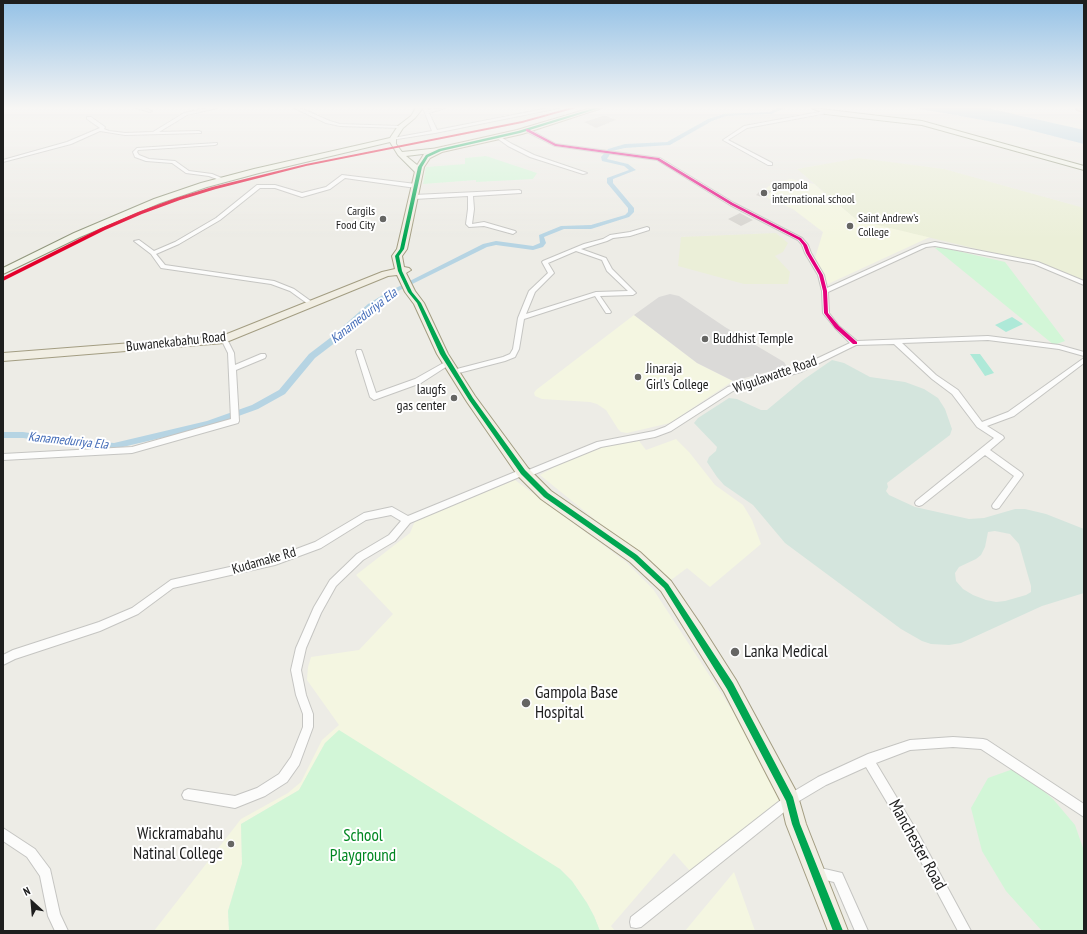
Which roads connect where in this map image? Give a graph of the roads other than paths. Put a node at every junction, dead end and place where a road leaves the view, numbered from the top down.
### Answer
1 (37, 152) edge
2 (135, 152) edge
3 (341, 152) edge
4 (424, 152) edge
5 (437, 152) edge
6 (523, 152) edge
7 (600, 152) edge
8 (747, 152) edge
9 (1025, 152) edge
10 (400, 154) joint
11 (3, 161) edge
12 (770, 164) dead end
13 (1084, 168) edge
14 (419, 171) junction
15 (585, 173) dead end
16 (222, 180) junction
17 (416, 186) junction
18 (519, 192) dead end
19 (470, 194) junction
20 (414, 197) junction
21 (647, 229) dead end
22 (513, 232) dead end
23 (137, 241) dead end
24 (577, 250) junction
25 (153, 253) junction
26 (3, 271) edge
27 (403, 271) junction
28 (1084, 283) edge
29 (825, 292) junction
30 (596, 294) junction
31 (310, 303) junction
32 (608, 312) dead end
33 (521, 318) junction
34 (224, 339) junction
35 (895, 340) junction
36 (855, 343) junction
37 (359, 352) dead end
38 (1084, 354) edge
39 (263, 356) dead end
40 (3, 357) edge
41 (1084, 360) edge
42 (452, 368) junction
43 (232, 369) junction
44 (980, 425) junction
45 (984, 450) junction
46 (3, 457) edge
47 (525, 473) junction
48 (919, 503) dead end
49 (996, 506) dead end
50 (407, 520) junction
51 (3, 660) edge
52 (868, 760) junction
53 (188, 795) dead end
54 (790, 800) junction
55 (1084, 810) edge
56 (3, 834) edge
57 (816, 873) junction
58 (636, 922) dead end
59 (62, 931) edge
60 (838, 931) edge
61 (862, 931) edge
62 (965, 931) edge

1 - 11 street
2 - 16 street
3 - 16 street
4 - 10 street
5 - 14 main road
6 - 15 street
7 - 29 street
8 - 12 street
9 - 13 street
10 - 14 street
14 - 17 main road
16 - 26 street
17 - 20 main road
17 - 25 street
18 - 19 street
19 - 20 street
19 - 22 street
20 - 27 main road
21 - 24 street
23 - 25 street
24 - 30 street
24 - 33 street
25 - 31 street
27 - 31 main road, Buwanekabahu Road
27 - 42 main road
28 - 29 street
29 - 36 street
30 - 32 street
30 - 33 street
31 - 34 main road, Buwanekabahu Road
33 - 42 street
34 - 40 main road, Buwanekabahu Road
34 - 43 street
35 - 36 street, Wigulawatte Road
35 - 38 street, Wigulawatte Road
35 - 44 street
36 - 47 street, Wigulawatte Road
37 - 42 street
39 - 43 street
41 - 44 street
42 - 47 main road
43 - 46 street
44 - 45 street
45 - 48 street
45 - 49 street
47 - 50 street
47 - 54 main road
50 - 51 street, Kudamake Rd
50 - 53 street
52 - 54 street
52 - 55 street
52 - 62 street, Manchester Road
54 - 57 main road
54 - 58 street
56 - 59 street
57 - 60 main road
57 - 61 street

